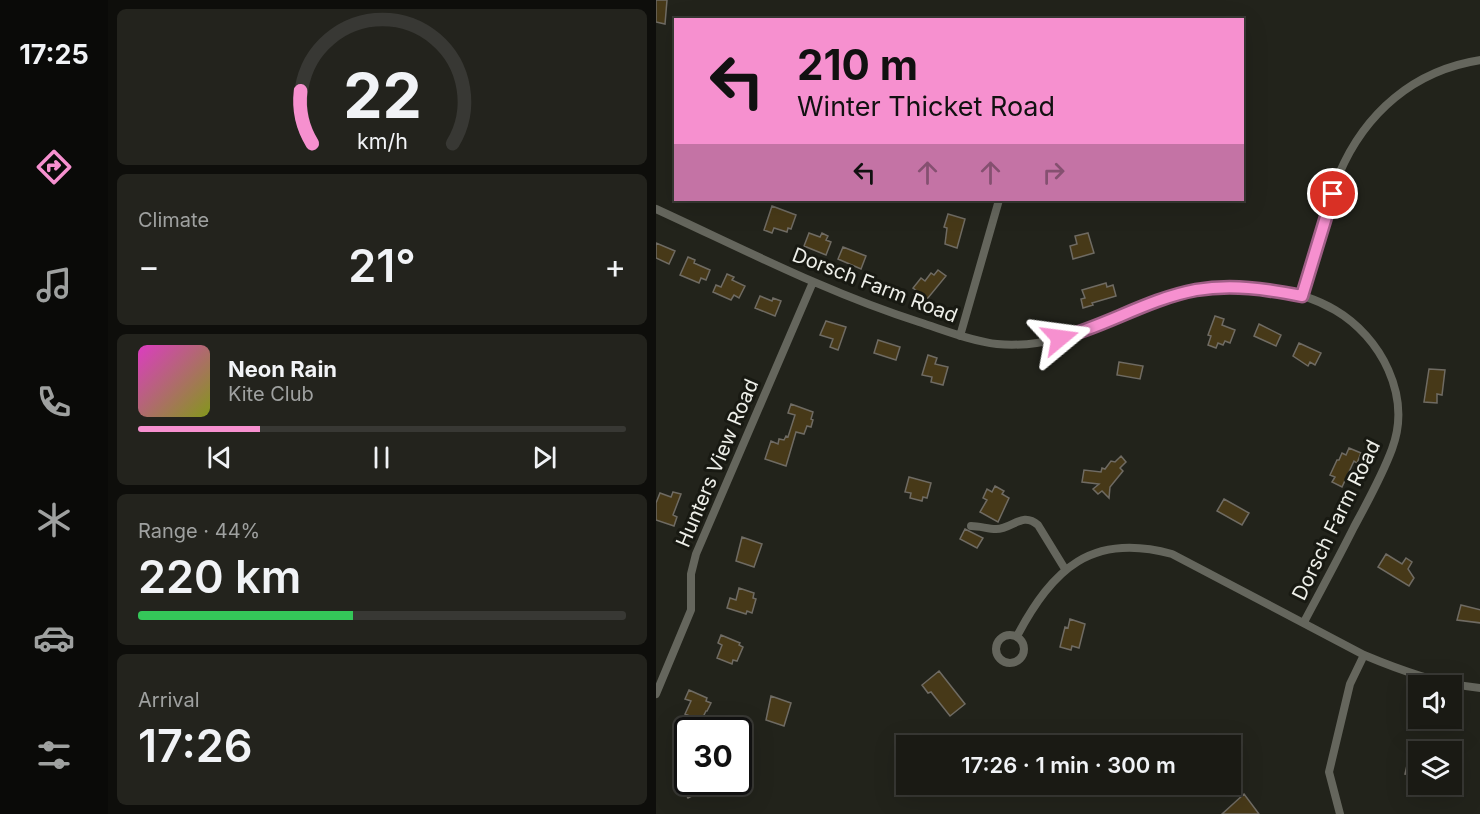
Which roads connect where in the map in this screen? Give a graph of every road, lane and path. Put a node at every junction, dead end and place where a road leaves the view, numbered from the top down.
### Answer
1 (1481, 60) edge
2 (999, 201) edge
3 (656, 209) edge
4 (813, 282) junction
5 (1302, 296) junction
6 (960, 336) junction
7 (971, 526) dead end
8 (1066, 569) junction
9 (1304, 622) junction
10 (1017, 636) dead end
11 (1364, 655) junction
12 (1481, 688) edge
13 (656, 694) edge
14 (1340, 814) edge

1 - 5 street
2 - 6 street
3 - 4 street, Dorsch Farm Road
4 - 6 street, Dorsch Farm Road
4 - 13 street, Hunters View Road
5 - 6 street, Dorsch Farm Road
5 - 9 street, Dorsch Farm Road
7 - 8 street
8 - 9 street
8 - 10 street
9 - 11 street
11 - 12 street
11 - 14 street

